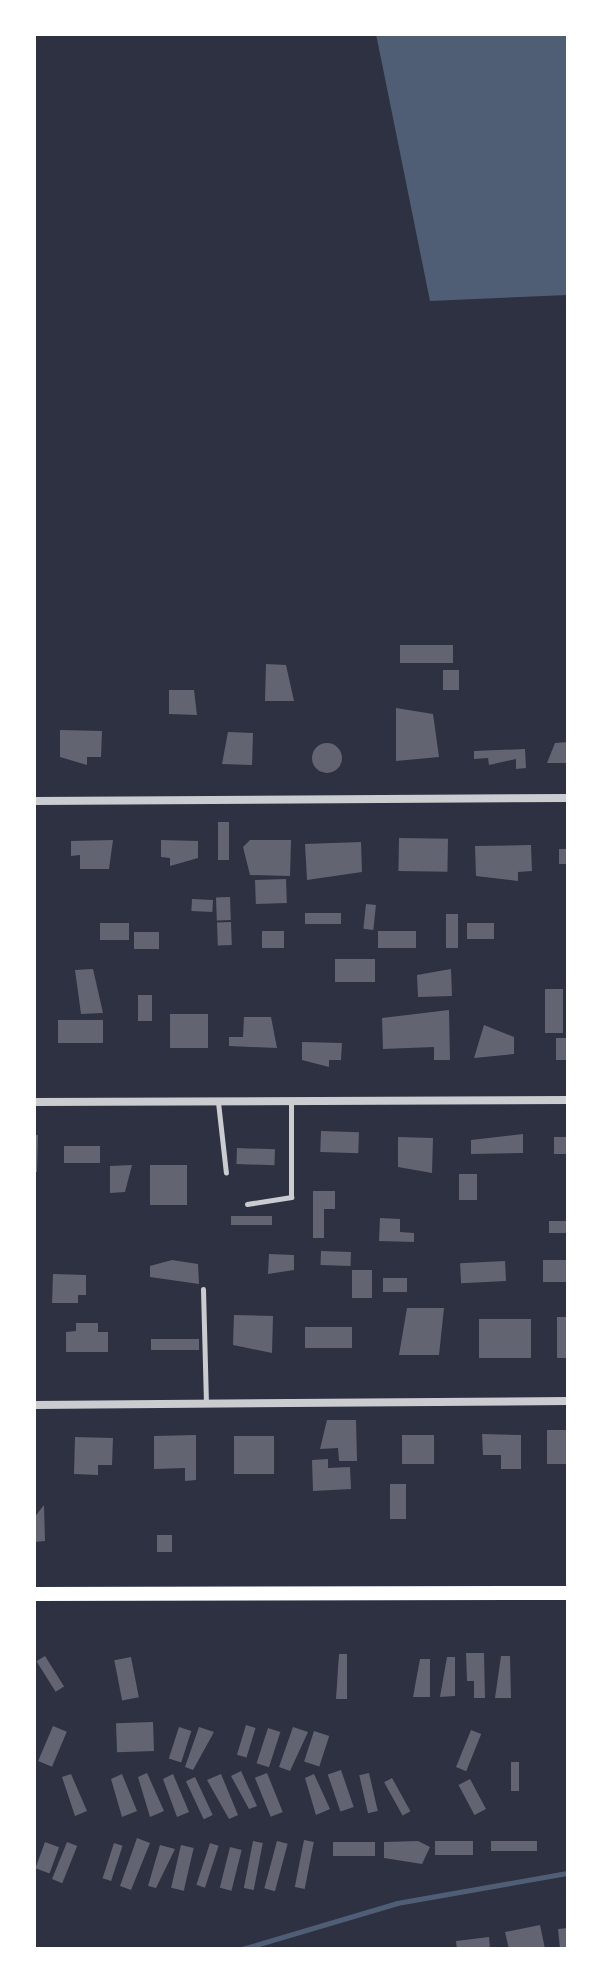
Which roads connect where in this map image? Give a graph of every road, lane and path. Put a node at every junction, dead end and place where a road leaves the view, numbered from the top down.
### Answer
1 (568, 798) edge
2 (34, 801) edge
3 (568, 1100) edge
4 (218, 1101) junction
5 (291, 1101) junction
6 (34, 1102) edge
7 (226, 1173) dead end
8 (247, 1204) dead end
9 (203, 1289) dead end
10 (568, 1401) edge
11 (206, 1404) junction
12 (34, 1405) edge
13 (568, 1593) edge
14 (34, 1594) edge

1 - 2 street
3 - 5 street
4 - 5 street
4 - 6 street
4 - 7 lane
5 - 8 lane
9 - 11 lane
10 - 11 street
11 - 12 street
13 - 14 main road

